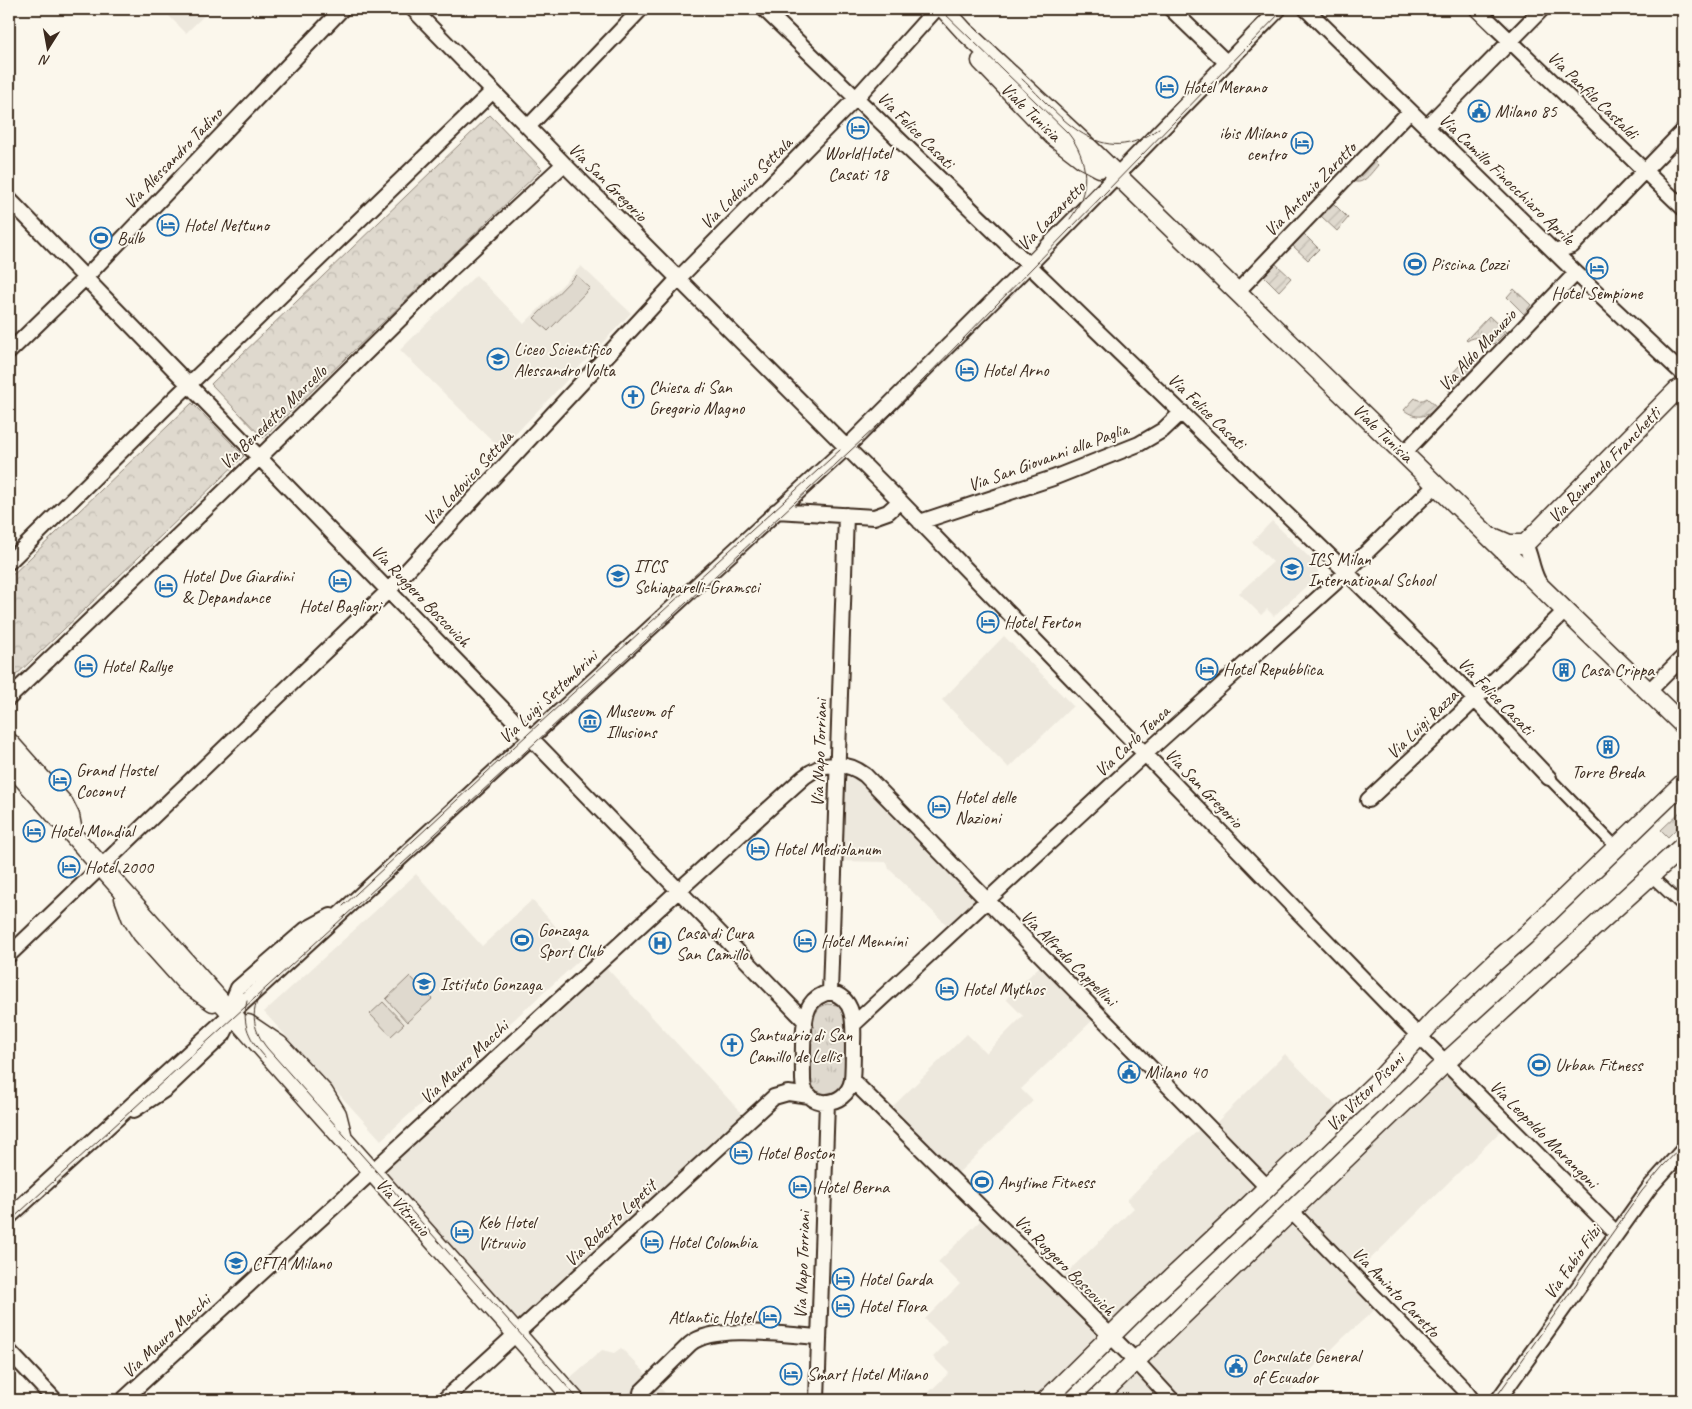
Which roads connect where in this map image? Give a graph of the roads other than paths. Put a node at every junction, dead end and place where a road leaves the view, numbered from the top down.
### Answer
1 (342, 9) edge
2 (413, 9) edge
3 (641, 9) edge
4 (764, 9) edge
5 (936, 9) edge
6 (944, 9) edge
7 (1171, 9) edge
8 (1279, 9) edge
9 (1306, 9) edge
10 (1477, 9) edge
11 (1542, 9) edge
12 (1510, 41) junction
13 (1227, 63) junction
14 (493, 91) junction
15 (857, 97) junction
16 (1410, 111) junction
17 (528, 127) junction
18 (1426, 127) junction
19 (1683, 131) edge
20 (564, 164) junction
21 (1645, 170) junction
22 (1116, 176) junction
23 (9, 199) edge
24 (1683, 208) edge
25 (1555, 252) junction
26 (1028, 266) junction
27 (1576, 272) junction
28 (84, 278) junction
29 (679, 278) junction
30 (1237, 292) junction
31 (9, 352) edge
32 (1683, 374) edge
33 (189, 385) junction
34 (1683, 388) edge
35 (1182, 412) junction
36 (847, 447) junction
37 (1404, 453) junction
38 (260, 457) junction
39 (1436, 484) junction
40 (900, 501) junction
41 (776, 512) junction
42 (846, 515) junction
43 (920, 522) junction
44 (1488, 534) junction
45 (1525, 544) junction
46 (9, 562) edge
47 (1346, 572) junction
48 (1541, 587) junction
49 (389, 590) junction
50 (1565, 610) junction
51 (1683, 657) edge
52 (1648, 691) junction
53 (9, 698) edge
54 (1474, 700) junction
55 (1683, 725) edge
56 (532, 738) junction
57 (9, 742) edge
58 (1145, 754) junction
59 (9, 763) edge
60 (838, 764) junction
61 (1549, 778) joint
62 (1683, 783) edge
63 (1368, 800) dead end
64 (74, 835) junction
65 (1683, 846) edge
66 (1617, 848) junction
67 (101, 866) junction
68 (1650, 875) junction
69 (678, 890) junction
70 (987, 900) junction
71 (1683, 906) edge
72 (9, 955) edge
73 (830, 992) junction
74 (231, 1014) junction
75 (805, 1021) junction
76 (854, 1024) junction
77 (1419, 1037) junction
78 (1445, 1062) junction
79 (852, 1080) junction
80 (810, 1096) junction
81 (827, 1102) junction
82 (1683, 1150) edge
83 (372, 1172) junction
84 (1267, 1188) junction
85 (38, 1190) junction
86 (9, 1204) edge
87 (1291, 1211) junction
88 (9, 1217) edge
89 (1616, 1233) junction
90 (818, 1337) junction
91 (1110, 1337) junction
92 (513, 1338) junction
93 (9, 1351) edge
94 (1130, 1356) junction
95 (641, 1392) tunnel mouth
96 (55, 1400) edge
97 (123, 1400) edge
98 (444, 1400) edge
99 (560, 1400) edge
100 (575, 1400) edge
101 (817, 1400) edge
102 (1046, 1400) edge
103 (1095, 1400) edge
104 (1172, 1400) edge
105 (1472, 1400) edge
106 (1498, 1400) edge

1 - 28 street, Via Alessandro Tadino
2 - 14 street, Via San Gregorio
3 - 17 street
4 - 15 street, Via Felice Casati
5 - 15 street, Via Lodovico Settala
6 - 22 street, Viale Tunisia
7 - 13 street
8 - 13 street, Via Lazzaretto
9 - 16 street, Via Camillo Finocchiaro Aprile
10 - 12 street, Via Panfilo Castaldi
11 - 12 street
12 - 18 street
12 - 21 street, Via Panfilo Castaldi
13 - 22 street, Via Lazzaretto
14 - 17 street, Via San Gregorio
14 - 33 street
15 - 26 street, Via Felice Casati
15 - 29 street, Via Lodovico Settala
16 - 18 street, Via Camillo Finocchiaro Aprile
16 - 30 street, Via Antonio Zarotto
17 - 20 street, Via San Gregorio
18 - 25 street, Via Camillo Finocchiaro Aprile
19 - 21 street
20 - 29 street, Via San Gregorio
20 - 38 street, Via Benedetto Marcello
21 - 24 street, Via Panfilo Castaldi
21 - 25 street
22 - 26 street, Via Lazzaretto
22 - 30 street, Viale Tunisia
23 - 28 street, Via Ruggero Boscovich
25 - 27 street, Via Camillo Finocchiaro Aprile
26 - 35 street, Via Felice Casati
26 - 36 street, Via Lazzaretto
27 - 32 street, Via Camillo Finocchiaro Aprile
27 - 37 street, Via Aldo Manuzio
28 - 31 street, Via Alessandro Tadino
28 - 33 street, Via Ruggero Boscovich
29 - 36 street, Via San Gregorio
29 - 49 street, Via Lodovico Settala
30 - 37 street, Viale Tunisia
33 - 38 street, Via Ruggero Boscovich
33 - 46 street
34 - 45 street, Via Raimondo Franchetti
35 - 43 street, Via San Giovanni alla Paglia
35 - 47 street, Via Felice Casati
36 - 40 street, Via San Gregorio
36 - 41 street, Via Lazzaretto
37 - 39 street, Viale Tunisia
38 - 49 street, Via Ruggero Boscovich
38 - 53 street, Via Benedetto Marcello
39 - 44 street, Viale Tunisia
39 - 47 street, Via Carlo Tenca
40 - 42 street
40 - 43 street, Via San Gregorio
41 - 42 street
41 - 56 street, Via Luigi Settembrini
42 - 60 street, Via Napo Torriani
43 - 58 street, Via San Gregorio
44 - 45 street
44 - 48 street, Viale Tunisia
45 - 48 street
47 - 54 street, Via Felice Casati
47 - 58 street, Via Carlo Tenca
48 - 50 street, Viale Tunisia
49 - 56 street, Via Ruggero Boscovich
49 - 67 street, Via Lodovico Settala
50 - 52 street, Viale Tunisia
50 - 54 street, Via Luigi Razza
51 - 52 street
52 - 55 street, Viale Tunisia
54 - 61 street, Via Felice Casati
54 - 63 street, Via Luigi Razza
56 - 69 street, Via Ruggero Boscovich
56 - 74 street, Via Luigi Settembrini
57 - 64 street, Via Vitruvio
58 - 70 street, Via Carlo Tenca
58 - 77 street, Via San Gregorio
59 - 64 street, Via Vitruvio
60 - 69 street, Via Mauro Macchi
60 - 70 street, Via Alfredo Cappellini
60 - 73 street, Via Napo Torriani
61 - 66 street, Via Felice Casati
62 - 66 street, Via Vittor Pisani
64 - 67 street, Via Vitruvio
65 - 68 street, Via Vittor Pisani
66 - 77 street, Via Vittor Pisani
67 - 72 street, Via Lodovico Settala
67 - 74 street, Via Vitruvio
68 - 71 street
68 - 78 street, Via Vittor Pisani
69 - 75 street, Via Ruggero Boscovich
69 - 83 street, Via Mauro Macchi
70 - 76 street, Via Carlo Tenca
70 - 84 street, Via Alfredo Cappellini
73 - 75 street
73 - 76 street
74 - 83 street, Via Vitruvio
74 - 85 street, Via Luigi Settembrini
75 - 80 street
76 - 79 street
77 - 78 street, Via San Gregorio
77 - 84 street, Via Vittor Pisani
78 - 87 street, Via Vittor Pisani
78 - 89 street, Via Leopoldo Marangoni
79 - 81 street
79 - 91 street, Via Ruggero Boscovich
80 - 81 street, Via Roberto Lepetit
80 - 92 street, Via Roberto Lepetit
81 - 90 street, Via Napo Torriani
82 - 89 street, Via Fabio Filzi
83 - 92 street, Via Vitruvio
83 - 97 street, Via Mauro Macchi
84 - 91 street, Via Vittor Pisani
85 - 86 street, Via Luigi Settembrini
85 - 88 street, Via Luigi Settembrini
87 - 94 street, Via Vittor Pisani
87 - 105 street, Via Aminto Caretto
89 - 106 street, Via Fabio Filzi
90 - 95 street
90 - 101 street, Via Napo Torriani
91 - 94 street, Via Ruggero Boscovich
91 - 102 street, Via Vittor Pisani
92 - 98 street, Via Roberto Lepetit
92 - 99 street, Via Vitruvio
92 - 100 street, Via Vitruvio
93 - 96 street
94 - 103 street, Via Vittor Pisani
94 - 104 street, Via Ruggero Boscovich

